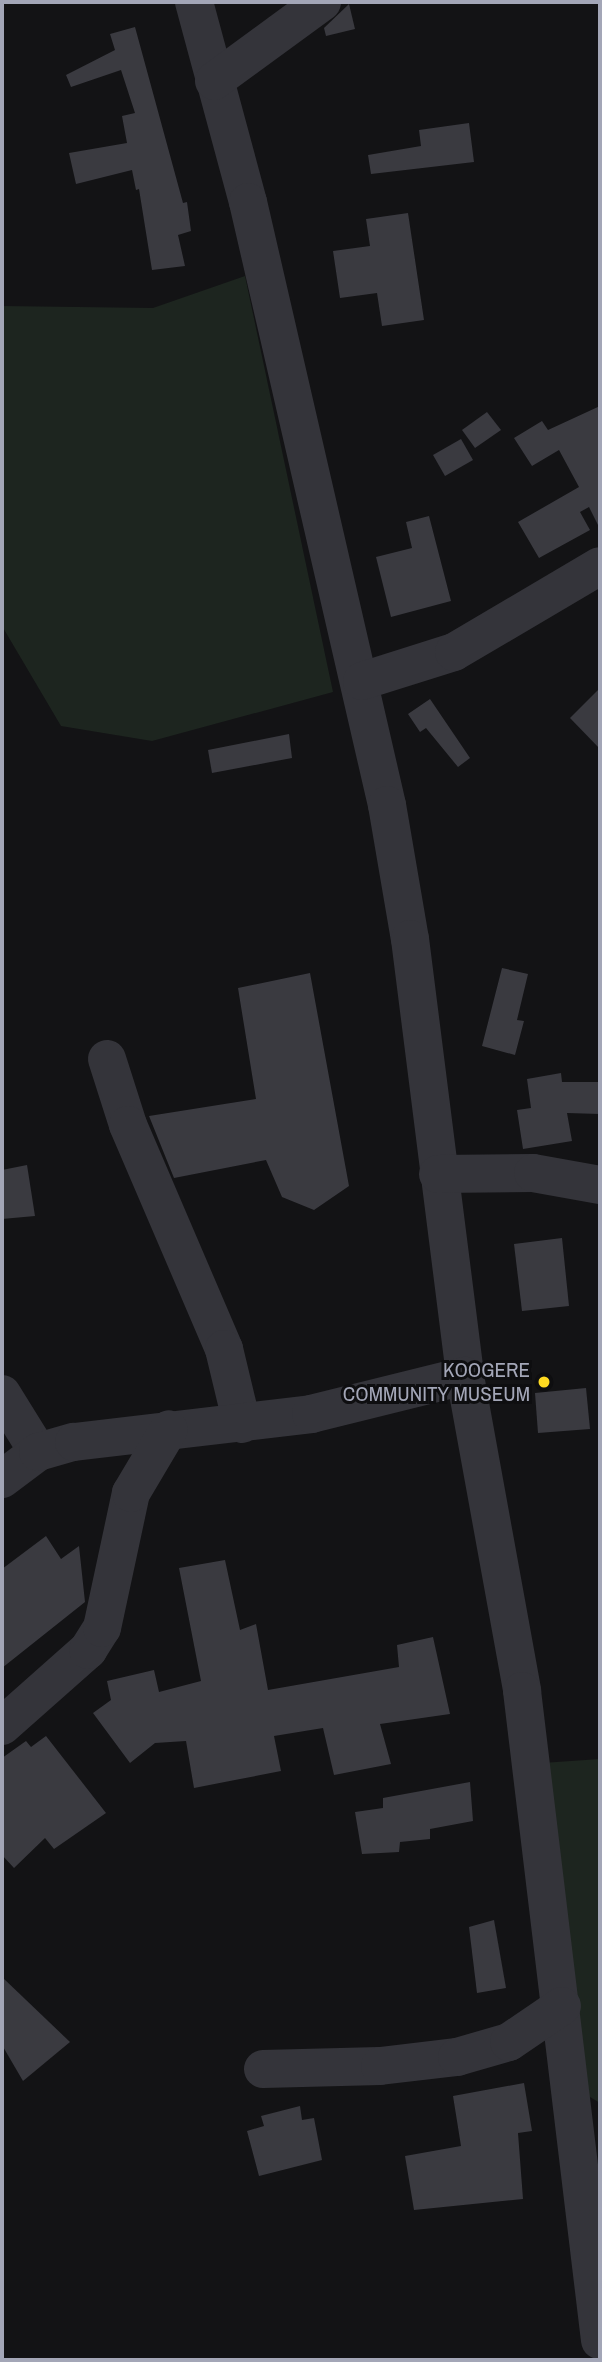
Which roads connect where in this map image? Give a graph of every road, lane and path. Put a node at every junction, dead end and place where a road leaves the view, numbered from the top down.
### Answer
1 (194, 2) edge
2 (322, 2) edge
3 (214, 81) junction
4 (600, 566) edge
5 (362, 681) junction
6 (107, 1059) dead end
7 (438, 1174) junction
8 (600, 1185) edge
9 (465, 1376) junction
10 (2, 1394) edge
11 (242, 1424) junction
12 (169, 1429) junction
13 (38, 1452) junction
14 (2, 1479) edge
15 (2, 1726) edge
16 (562, 2006) junction
17 (263, 2069) dead end
18 (600, 2340) edge

1 - 3 street
2 - 3 street
3 - 5 street
4 - 5 street
5 - 7 street
6 - 11 street
7 - 8 street
7 - 9 street
9 - 11 street
9 - 16 street
10 - 13 street
11 - 12 street
12 - 13 street
12 - 15 street
13 - 14 street
16 - 17 street
16 - 18 street

